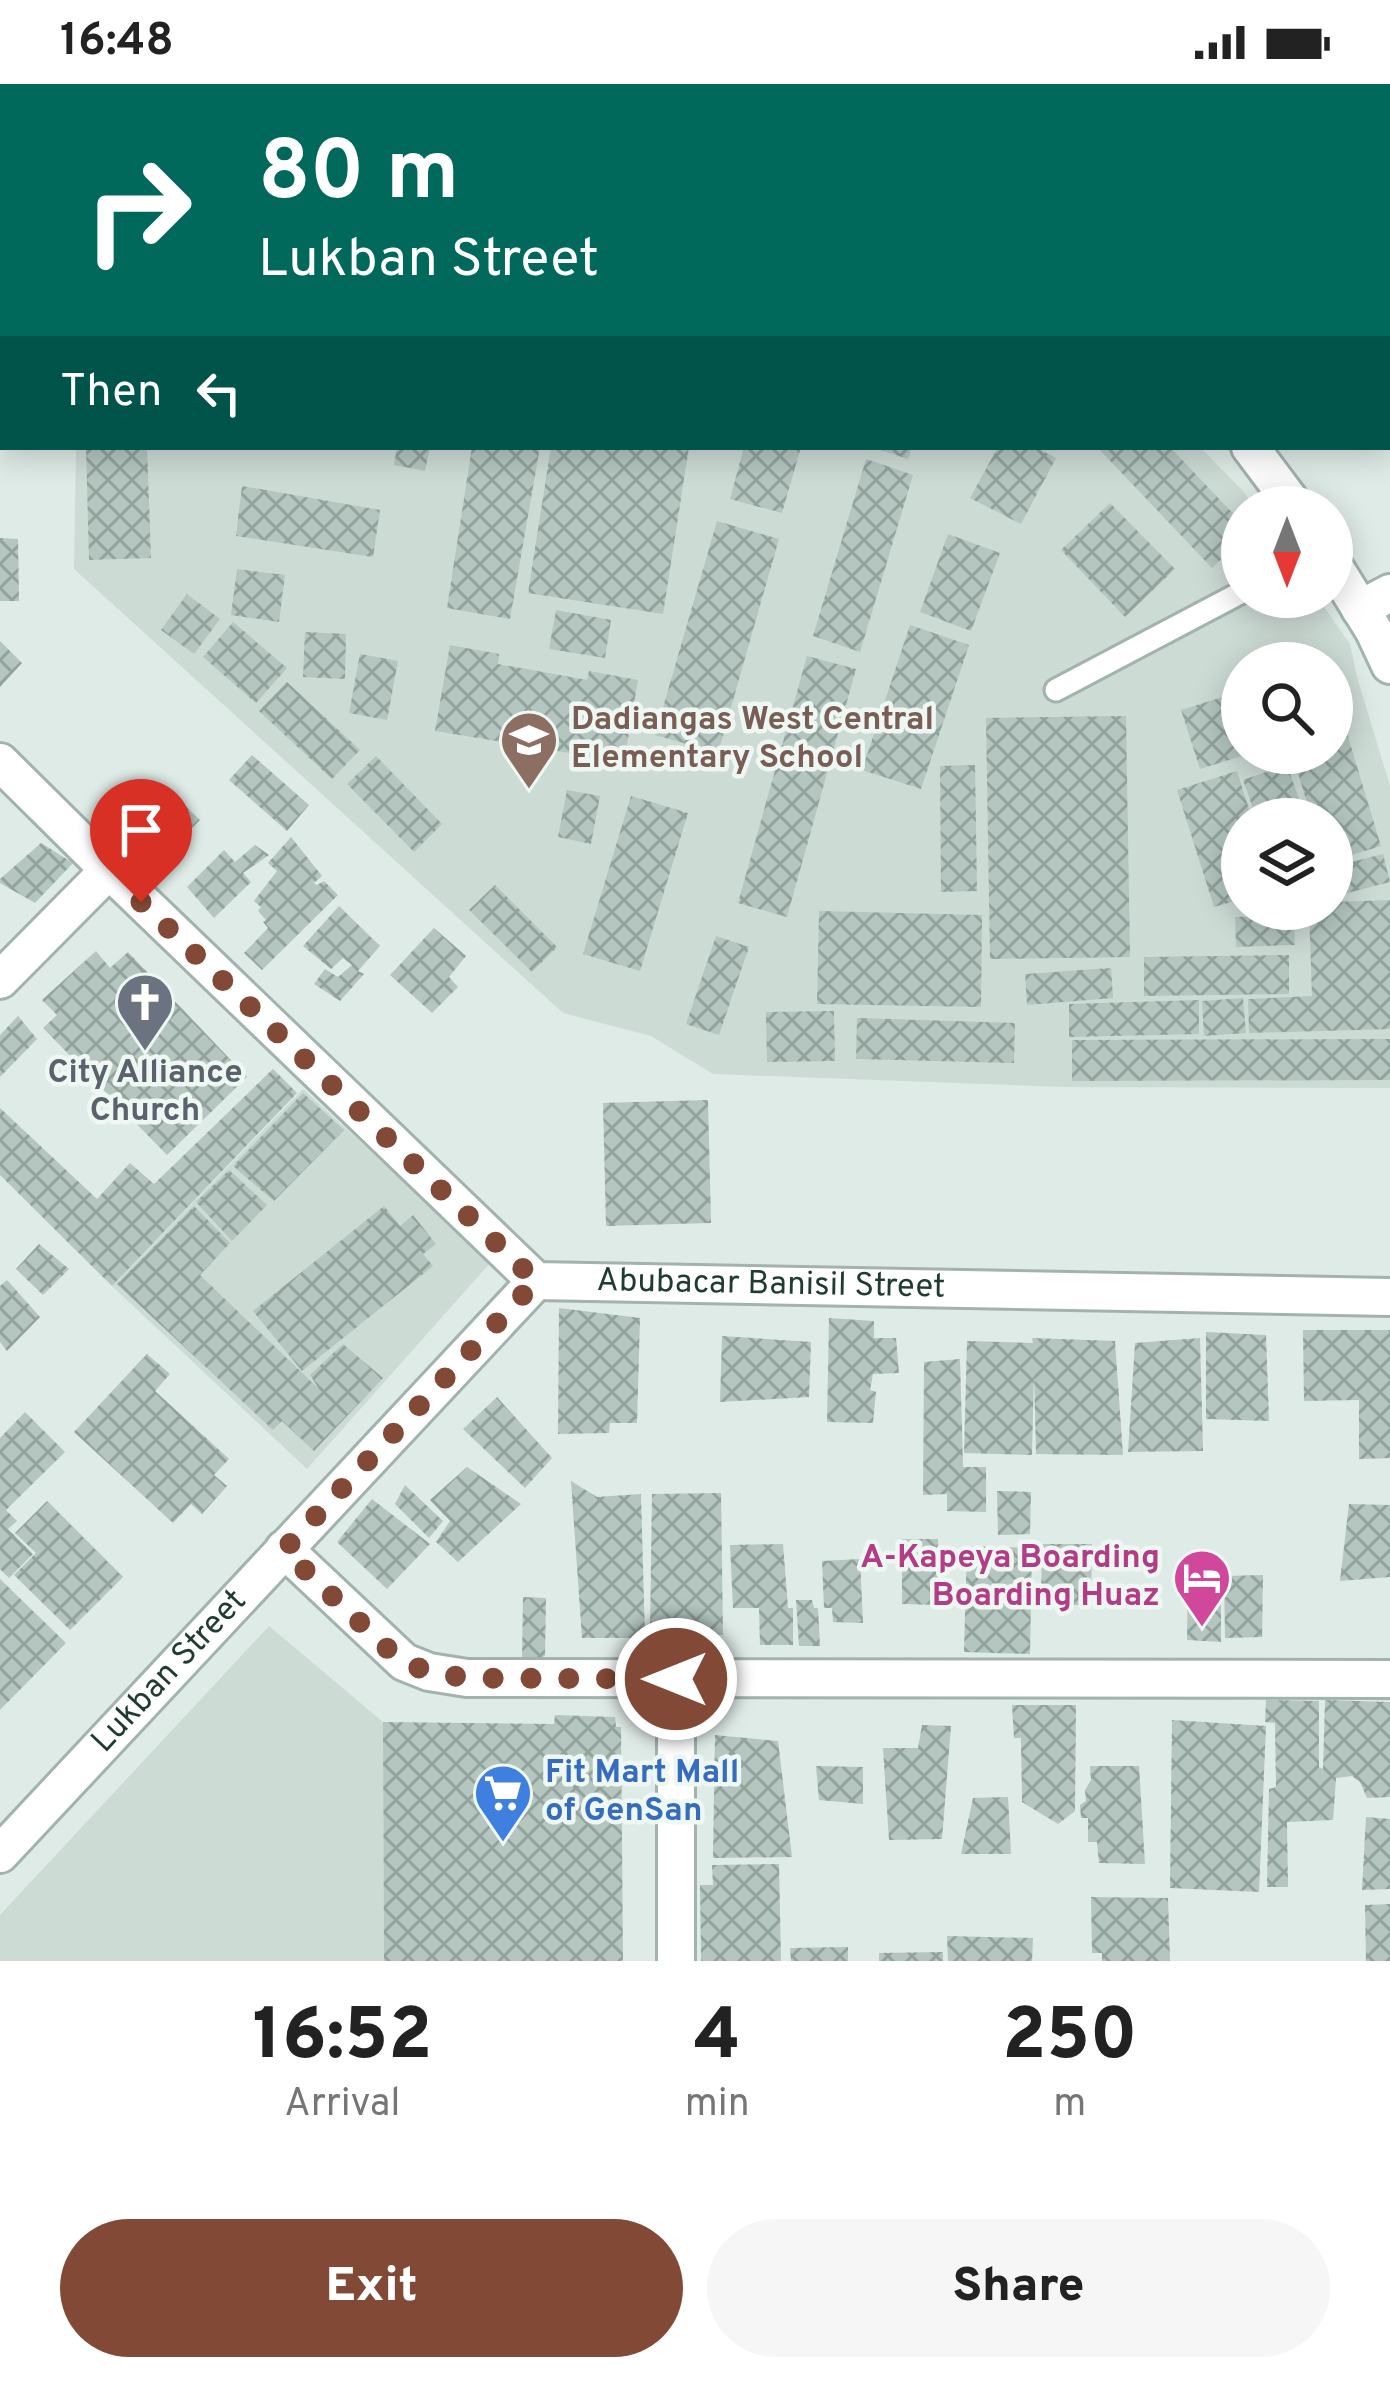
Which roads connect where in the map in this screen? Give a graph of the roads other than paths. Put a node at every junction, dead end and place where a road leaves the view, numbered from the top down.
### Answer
1 (1252, 450) edge
2 (1279, 486) edge
3 (1375, 601) edge
4 (1221, 603) edge
5 (1390, 665) edge
6 (1056, 690) dead end
7 (0, 762) edge
8 (109, 871) junction
9 (0, 980) edge
10 (536, 1281) junction
11 (1390, 1297) edge
12 (284, 1550) junction
13 (676, 1679) junction
14 (1390, 1679) edge
15 (0, 1854) edge
16 (676, 1961) edge

1 - 2 street
3 - 5 street
4 - 6 lane
7 - 8 street
8 - 9 street
8 - 10 street
10 - 11 street, Abubacar Banisil Street
10 - 12 street, Lukban Street
12 - 13 street
12 - 15 street, Lukban Street
13 - 14 street
13 - 16 street

